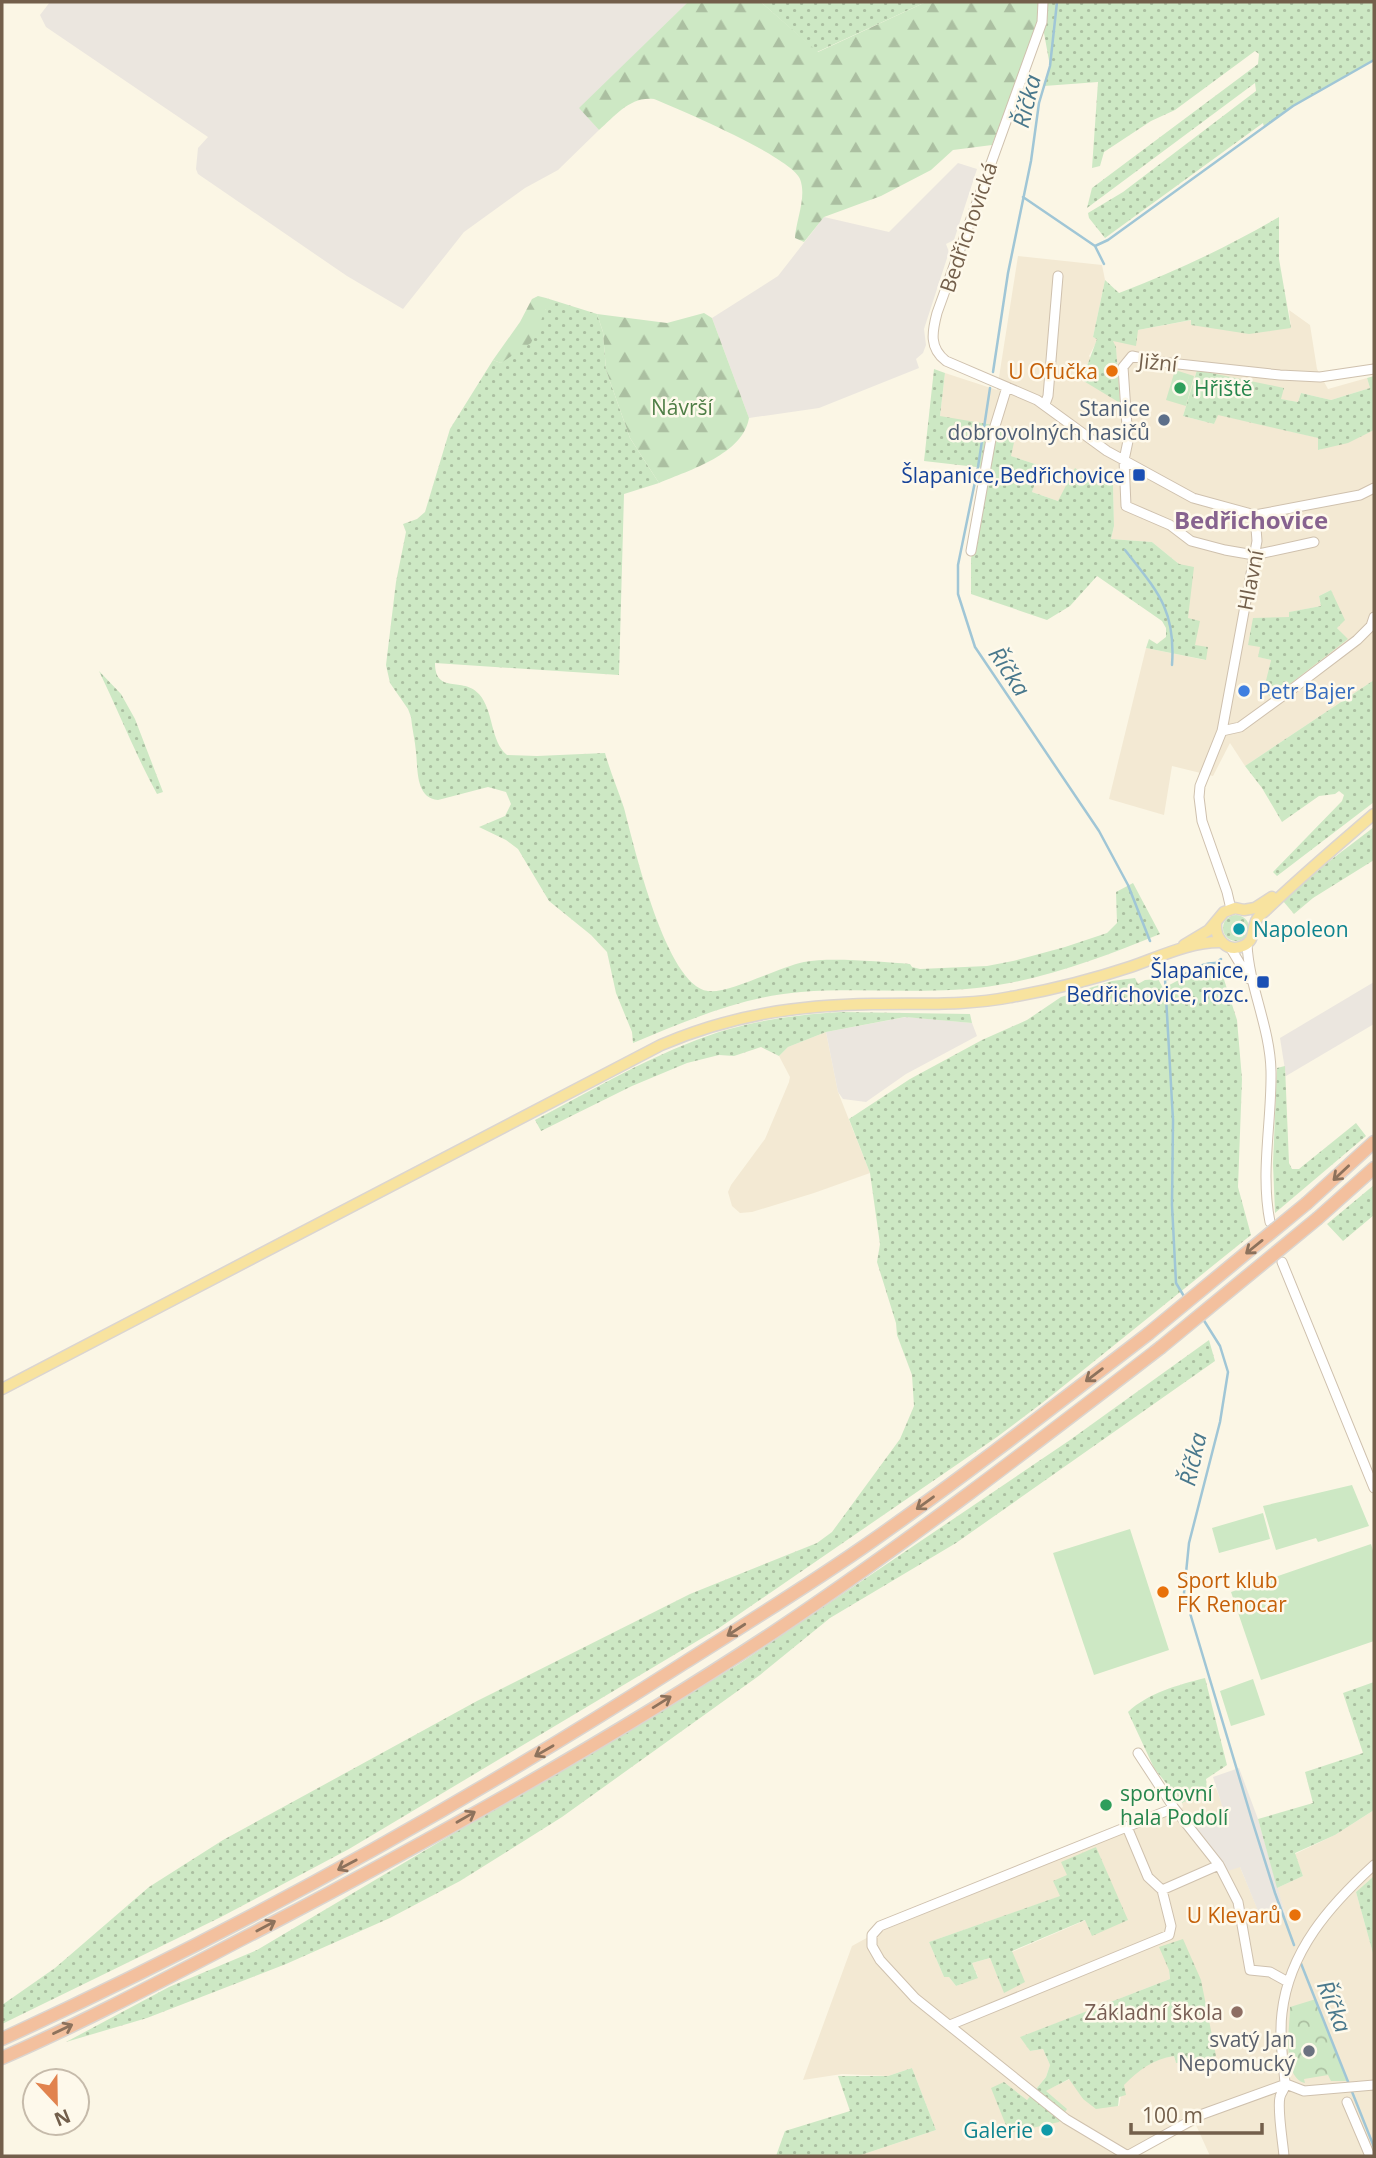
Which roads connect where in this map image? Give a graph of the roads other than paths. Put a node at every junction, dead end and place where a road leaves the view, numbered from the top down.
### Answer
1 (1042, 2) edge
2 (1058, 276) dead end
3 (1374, 369) edge
4 (1007, 387) junction
5 (1045, 404) junction
6 (1124, 460) junction
7 (1374, 488) edge
8 (1255, 515) junction
9 (1314, 542) dead end
10 (971, 551) dead end
11 (1254, 555) junction
12 (1374, 617) edge
13 (1222, 731) junction
14 (1374, 814) edge
15 (1295, 882) junction
16 (1231, 909) junction
17 (1244, 910) junction
18 (1216, 924) junction
19 (1255, 924) junction
20 (1247, 944) junction
21 (1226, 945) junction
22 (1174, 951) junction
23 (1253, 987) junction
24 (1374, 1142) edge
25 (1372, 1171) edge
26 (1270, 1222) dead end
27 (1282, 1262) dead end
28 (2, 1389) edge
29 (1374, 1488) edge
30 (1138, 1754) dead end
31 (1174, 1808) junction
32 (1127, 1827) junction
33 (1219, 1865) junction
34 (1374, 1865) edge
35 (1162, 1890) junction
36 (1288, 1982) junction
37 (950, 2025) junction
38 (2, 2039) edge
39 (2, 2059) edge
40 (1286, 2084) junction
41 (1374, 2085) edge
42 (1348, 2102) dead end
43 (1128, 2156) edge
44 (1284, 2156) edge
45 (1370, 2156) edge

1 - 4 street, Bedřichovická
2 - 5 street
3 - 6 street, Jižní
4 - 5 street
4 - 10 street
5 - 6 street
6 - 8 street
6 - 11 street
7 - 8 street
8 - 11 street, Hlavní
9 - 11 street
11 - 13 street, Hlavní
12 - 13 street
13 - 16 street, Hlavní
14 - 15 main road
15 - 17 main road
15 - 19 main road
16 - 17 main road
16 - 18 main road
17 - 19 main road
18 - 21 main road
18 - 22 main road
19 - 20 main road
20 - 21 main road
20 - 23 street
21 - 22 main road
21 - 23 street
22 - 28 main road
23 - 26 street
24 -> 38 highway, bridge
39 -> 25 highway, bridge
27 - 29 street
30 - 31 street
31 - 32 street
31 - 33 street
32 - 35 street
32 - 37 street
33 - 35 street
33 - 36 street
34 - 36 street
35 - 37 street
36 - 40 street
37 - 43 street
40 - 41 street
40 - 43 street
40 - 44 street
42 - 45 street

